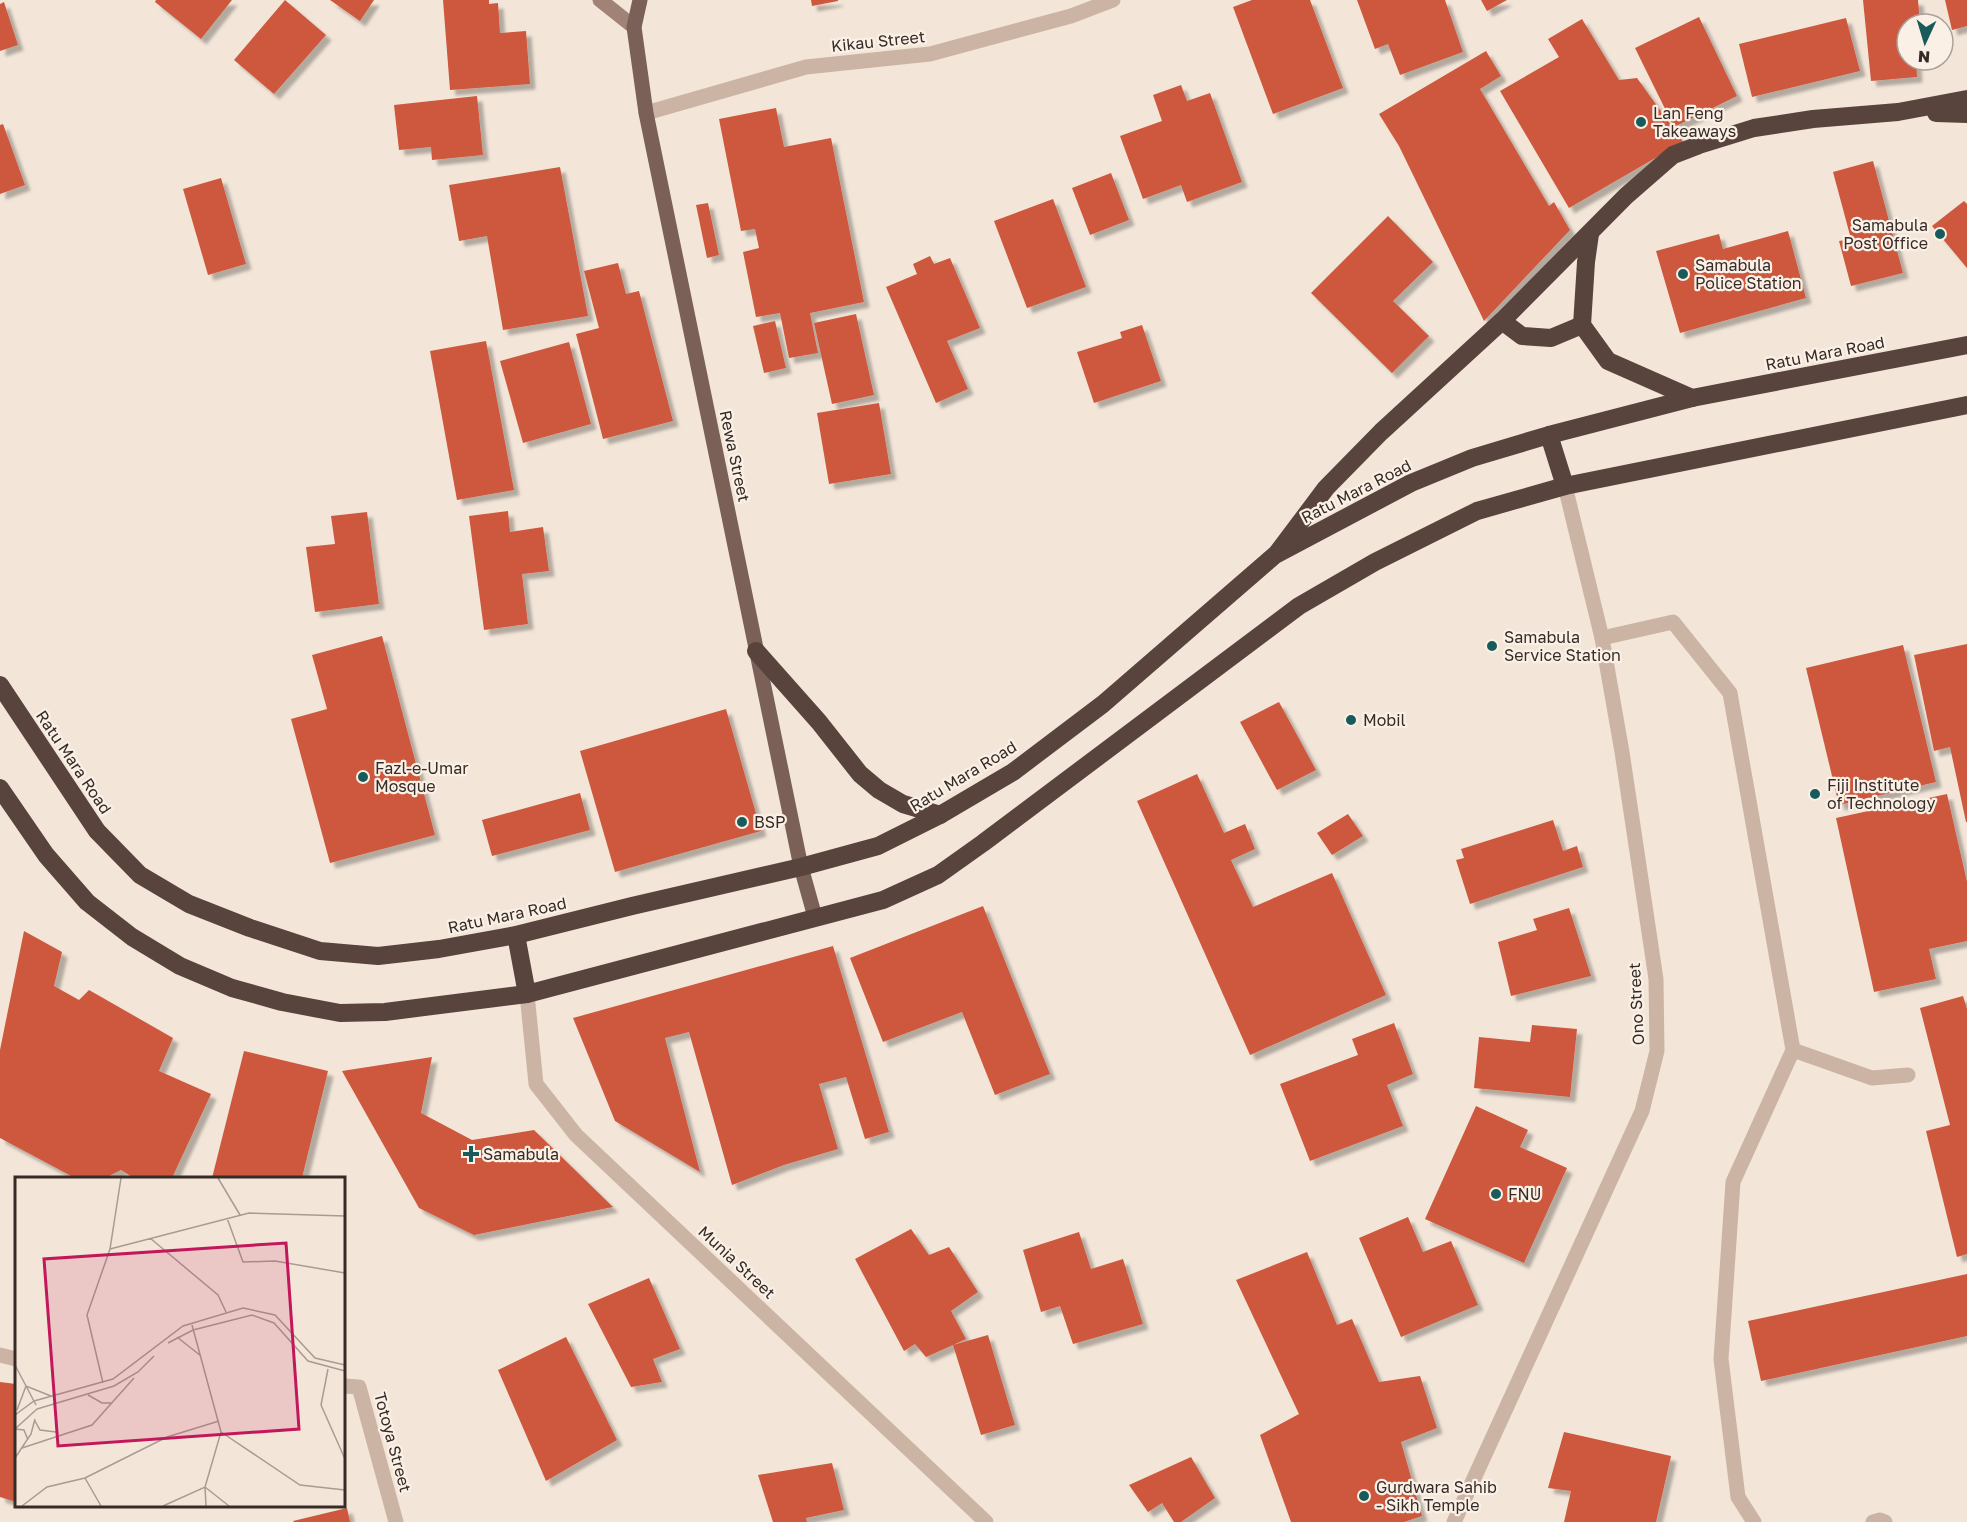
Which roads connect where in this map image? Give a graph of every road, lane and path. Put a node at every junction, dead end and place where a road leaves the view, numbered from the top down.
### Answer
1 (600, 0) edge
2 (640, 0) edge
3 (1113, 0) edge
4 (634, 27) junction
5 (1967, 99) edge
6 (1898, 112) junction
7 (646, 113) junction
8 (1967, 114) edge
9 (1590, 234) junction
10 (1502, 321) junction
11 (1582, 325) junction
12 (1967, 345) edge
13 (1692, 398) junction
14 (1963, 407) edge
15 (1548, 435) junction
16 (1565, 486) junction
17 (1275, 555) junction
18 (1602, 638) junction
19 (756, 651) junction
20 (0, 685) edge
21 (0, 788) edge
22 (940, 815) junction
23 (801, 867) junction
24 (815, 917) junction
25 (516, 935) junction
26 (526, 994) junction
27 (1793, 1050) junction
28 (1908, 1075) dead end
29 (0, 1355) edge
30 (15, 1359) edge
31 (345, 1386) edge
32 (396, 1522) edge
33 (986, 1522) edge
34 (1454, 1522) edge
35 (1754, 1522) edge
36 (1873, 1522) edge
37 (1886, 1522) edge

1 - 4 street
2 - 4 main road, Rewa Street
3 - 7 street, Kikau Street
4 - 7 main road, Rewa Street
5 - 6 highway
6 - 8 highway
6 - 9 highway
7 - 19 main road, Rewa Street
9 - 10 highway
9 - 11 highway
10 - 11 highway
10 - 17 highway
11 - 13 highway
12 - 13 highway, Ratu Mara Road
13 - 15 highway, Ratu Mara Road
14 - 16 highway
15 - 16 highway
15 - 17 highway, Ratu Mara Road
16 - 18 street, Ono Street
16 - 24 highway
17 - 22 highway, Ratu Mara Road
18 - 27 street
18 - 34 street, Ono Street
19 - 22 highway
19 - 23 main road, Rewa Street
20 - 25 highway, Ratu Mara Road
21 - 26 highway
22 - 23 highway, Ratu Mara Road
23 - 24 main road, Rewa Street
23 - 25 highway, Ratu Mara Road
24 - 26 highway
25 - 26 highway
26 - 33 street, Munia Street
27 - 28 street
27 - 35 street
29 - 30 street
31 - 32 street, Totoya Street
36 - 37 street

